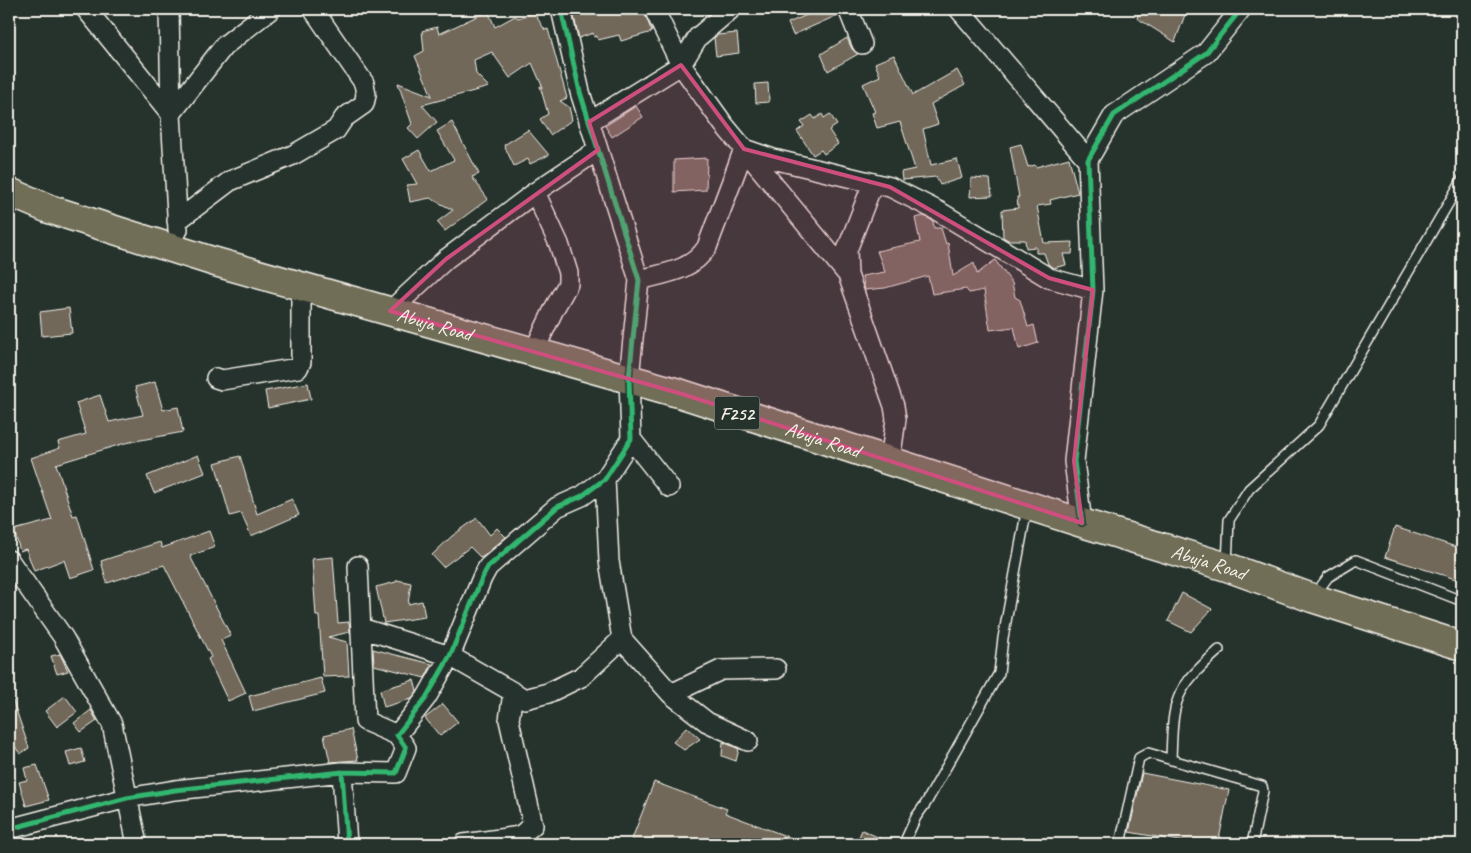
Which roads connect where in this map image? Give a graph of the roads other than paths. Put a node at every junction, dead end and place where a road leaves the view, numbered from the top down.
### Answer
1 (169, 9) edge
2 (272, 9) edge
3 (313, 9) edge
4 (561, 9) edge
5 (654, 9) edge
6 (731, 9) edge
7 (848, 9) edge
8 (959, 9) edge
9 (1241, 9) edge
10 (90, 11) edge
11 (862, 44) dead end
12 (682, 65) junction
13 (170, 114) junction
14 (589, 122) junction
15 (744, 149) junction
16 (598, 150) junction
17 (1088, 160) junction
18 (1462, 180) edge
19 (873, 183) junction
20 (9, 192) edge
21 (535, 192) junction
22 (177, 221) junction
23 (179, 250) junction
24 (848, 275) junction
25 (639, 280) junction
26 (300, 286) junction
27 (1093, 290) junction
28 (390, 311) junction
29 (534, 351) junction
30 (216, 378) dead end
31 (629, 378) junction
32 (631, 439) junction
33 (890, 461) junction
34 (605, 479) junction
35 (669, 488) dead end
36 (1027, 505) junction
37 (1082, 523) junction
38 (9, 560) edge
39 (358, 566) dead end
40 (1227, 567) junction
41 (1312, 598) junction
42 (1462, 601) edge
43 (361, 628) junction
44 (622, 640) junction
45 (1462, 646) edge
46 (1219, 650) dead end
47 (450, 656) junction
48 (776, 669) dead end
49 (513, 693) junction
50 (671, 694) junction
51 (397, 735) junction
52 (748, 741) dead end
53 (1172, 760) junction
54 (342, 772) junction
55 (127, 798) junction
56 (9, 829) edge
57 (906, 841) dead end
58 (137, 844) edge
59 (347, 844) edge
60 (464, 844) edge
61 (1120, 844) edge
62 (1252, 844) edge

1 - 13 street
2 - 13 street
3 - 22 street
4 - 14 street
5 - 12 street
6 - 12 street
7 - 11 street
8 - 17 street
9 - 17 street
10 - 13 street
12 - 14 street
12 - 15 street
13 - 22 street
14 - 16 street
15 - 19 street
15 - 24 street
15 - 25 street
16 - 21 street
16 - 25 street
17 - 27 street
18 - 40 lane
19 - 24 street
19 - 27 street
20 - 23 main road, Abuja Road / F252
21 - 28 street
21 - 29 street
22 - 23 street
23 - 26 main road, Abuja Road / F252
24 - 33 street
25 - 31 street
26 - 28 main road, Abuja Road / F252
26 - 30 street
27 - 37 street
28 - 29 main road, Abuja Road / F252
29 - 31 main road, Abuja Road / F252
31 - 32 street
31 - 33 main road, Abuja Road / F252
32 - 34 street
32 - 35 street
33 - 36 main road, Abuja Road / F252
34 - 44 street
34 - 47 street
36 - 37 main road, Abuja Road / F252
36 - 57 lane
37 - 40 main road, Abuja Road / F252
38 - 55 street
39 - 43 street
40 - 41 main road, Abuja Road / F252
41 - 42 lane
41 - 45 main road, Abuja Road / F252
43 - 47 street
43 - 51 street
44 - 49 street
44 - 50 street
46 - 53 lane
47 - 49 street
47 - 51 street
48 - 50 street
49 - 60 street
50 - 52 street
51 - 54 street
53 - 61 lane
53 - 62 lane
54 - 55 street
54 - 59 street
55 - 56 street
55 - 58 street

